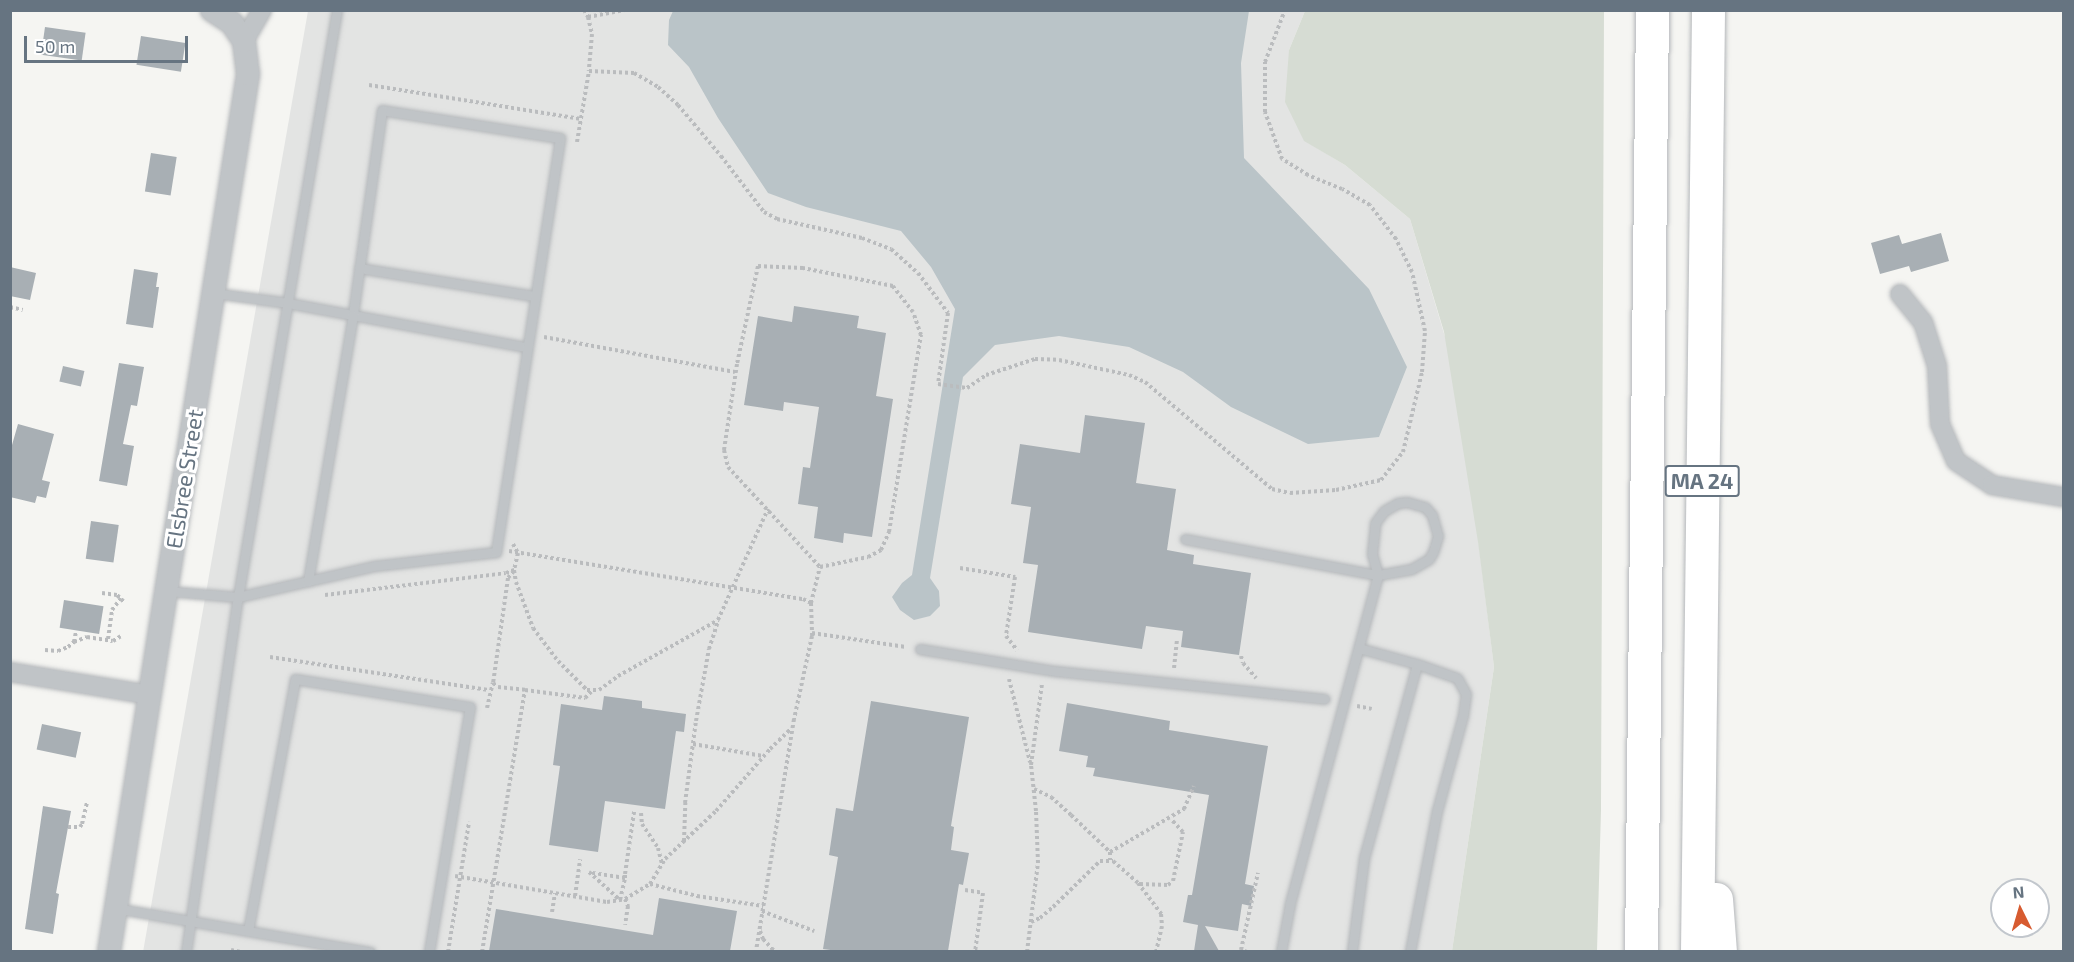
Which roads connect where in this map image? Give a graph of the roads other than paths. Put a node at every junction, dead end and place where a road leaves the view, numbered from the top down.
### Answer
1 (212, 10) edge
2 (262, 10) edge
3 (337, 10) edge
4 (1652, 10) edge
5 (1708, 10) edge
6 (244, 41) junction
7 (360, 268) junction
8 (214, 293) junction
9 (1900, 294) dead end
10 (534, 296) junction
11 (288, 303) junction
12 (353, 315) junction
13 (526, 347) junction
14 (2064, 497) edge
15 (1185, 539) dead end
16 (1378, 575) junction
17 (308, 580) junction
18 (166, 591) junction
19 (238, 597) junction
20 (1359, 648) junction
21 (920, 649) road end
22 (1700, 660) junction
23 (1416, 668) junction
24 (10, 672) edge
25 (150, 694) junction
26 (1324, 699) dead end
27 (116, 908) junction
28 (190, 922) junction
29 (248, 931) junction
30 (109, 951) edge
31 (186, 951) edge
32 (370, 951) edge
33 (429, 951) edge
34 (1281, 951) edge
35 (1352, 951) edge
36 (1410, 951) edge
37 (1641, 951) edge
38 (1696, 951) edge
39 (1720, 951) edge

1 - 6 street
2 - 6 street
3 - 11 lane
4 - 37 highway, MA 24
5 - 22 highway, MA 24
6 - 8 street, Elsbree Street
7 - 10 lane
7 - 10 lane
7 - 12 lane
8 - 11 lane
8 - 18 street, Elsbree Street
9 - 14 street
10 - 13 lane
11 - 12 lane
11 - 19 lane
12 - 13 lane
12 - 17 lane
13 - 17 lane
15 - 16 lane
16 - 16 lane
16 - 20 lane
17 - 19 lane
18 - 19 lane
18 - 25 street, Elsbree Street
19 - 28 lane
20 - 23 lane
20 - 34 lane
21 - 26 lane
22 - 38 highway, MA 24
22 - 39 highway
23 - 35 lane
23 - 36 lane
24 - 25 street
25 - 27 street, Elsbree Street
27 - 28 lane
27 - 30 street, Elsbree Street
28 - 29 lane
28 - 31 lane
29 - 32 lane
29 - 33 lane

